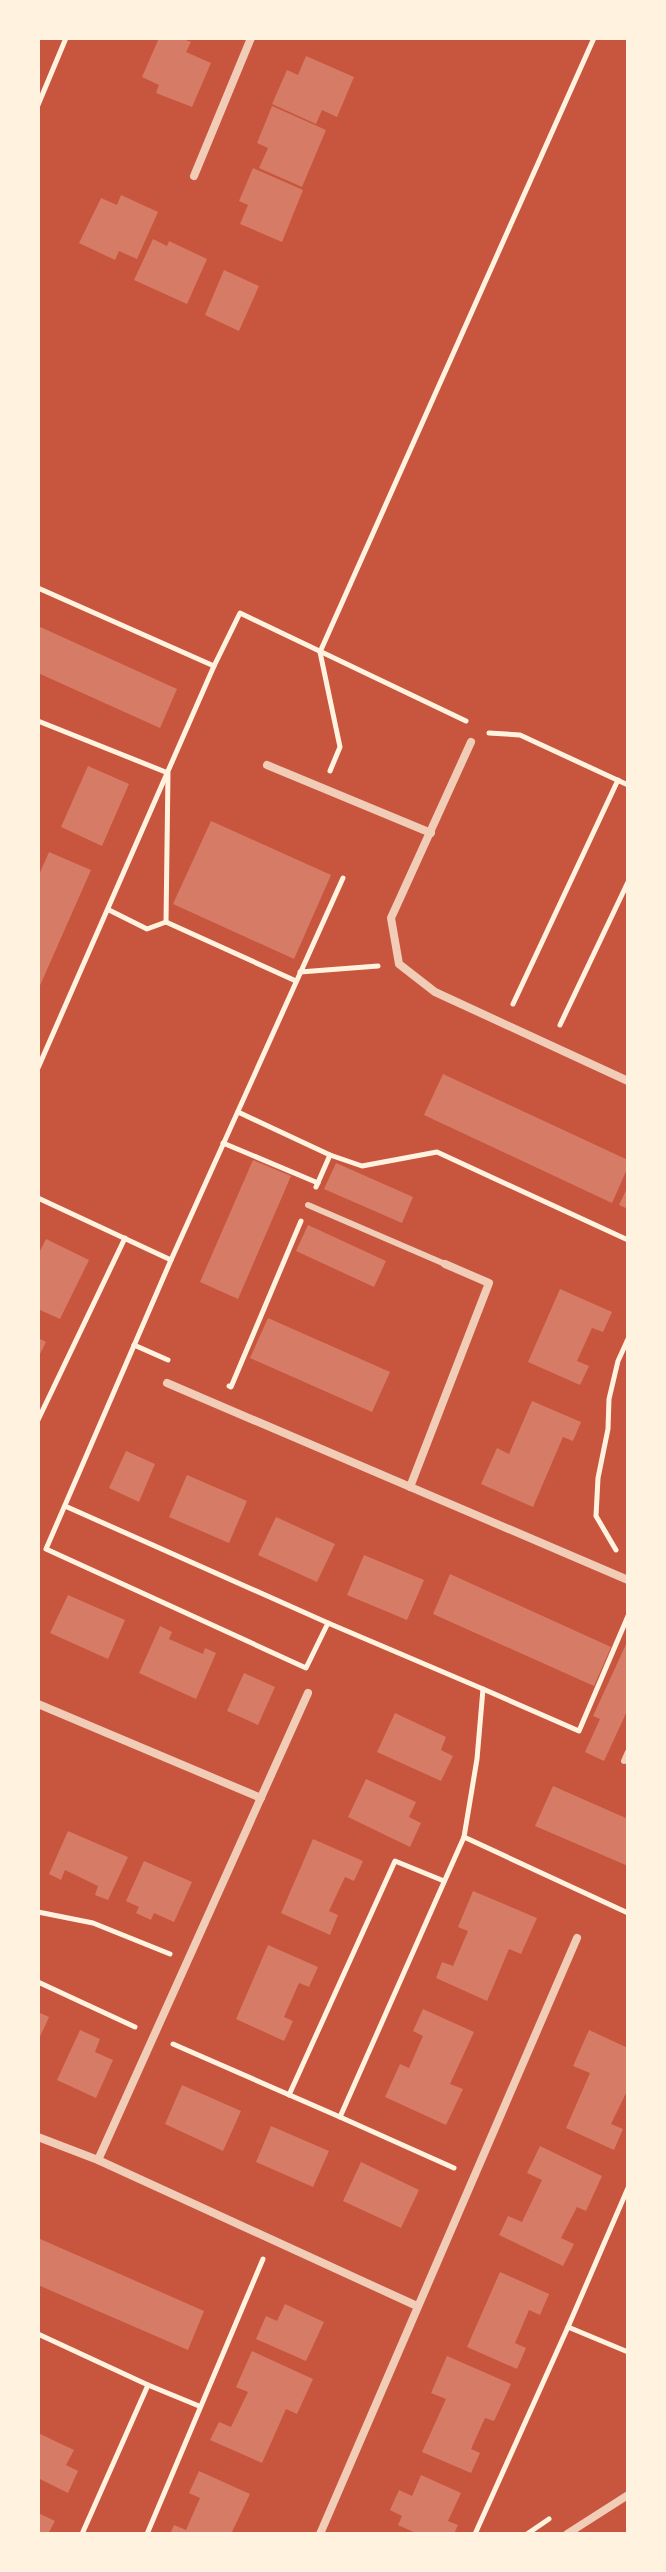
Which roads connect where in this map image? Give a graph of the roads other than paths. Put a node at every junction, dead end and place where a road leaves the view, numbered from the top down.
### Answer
1 (251, 38) edge
2 (194, 176) dead end
3 (471, 742) dead end
4 (267, 765) dead end
5 (431, 833) junction
6 (628, 1081) edge
7 (308, 1205) road end
8 (445, 1264) joint
9 (167, 1383) dead end
10 (410, 1487) junction
11 (628, 1580) edge
12 (308, 1693) dead end
13 (38, 1704) edge
14 (628, 1752) edge
15 (624, 1761) dead end
16 (261, 1798) junction
17 (577, 1938) dead end
18 (38, 2137) edge
19 (98, 2160) junction
20 (417, 2306) junction
21 (628, 2495) edge
22 (320, 2534) edge
23 (567, 2534) edge

1 - 2 street
3 - 5 street
4 - 5 street
5 - 6 street
7 - 8 lane
8 - 10 street
9 - 10 street
10 - 11 street
12 - 16 street
13 - 16 street
14 - 15 lane
16 - 19 street
17 - 20 street
18 - 19 street
19 - 20 street
20 - 22 street
21 - 23 street

